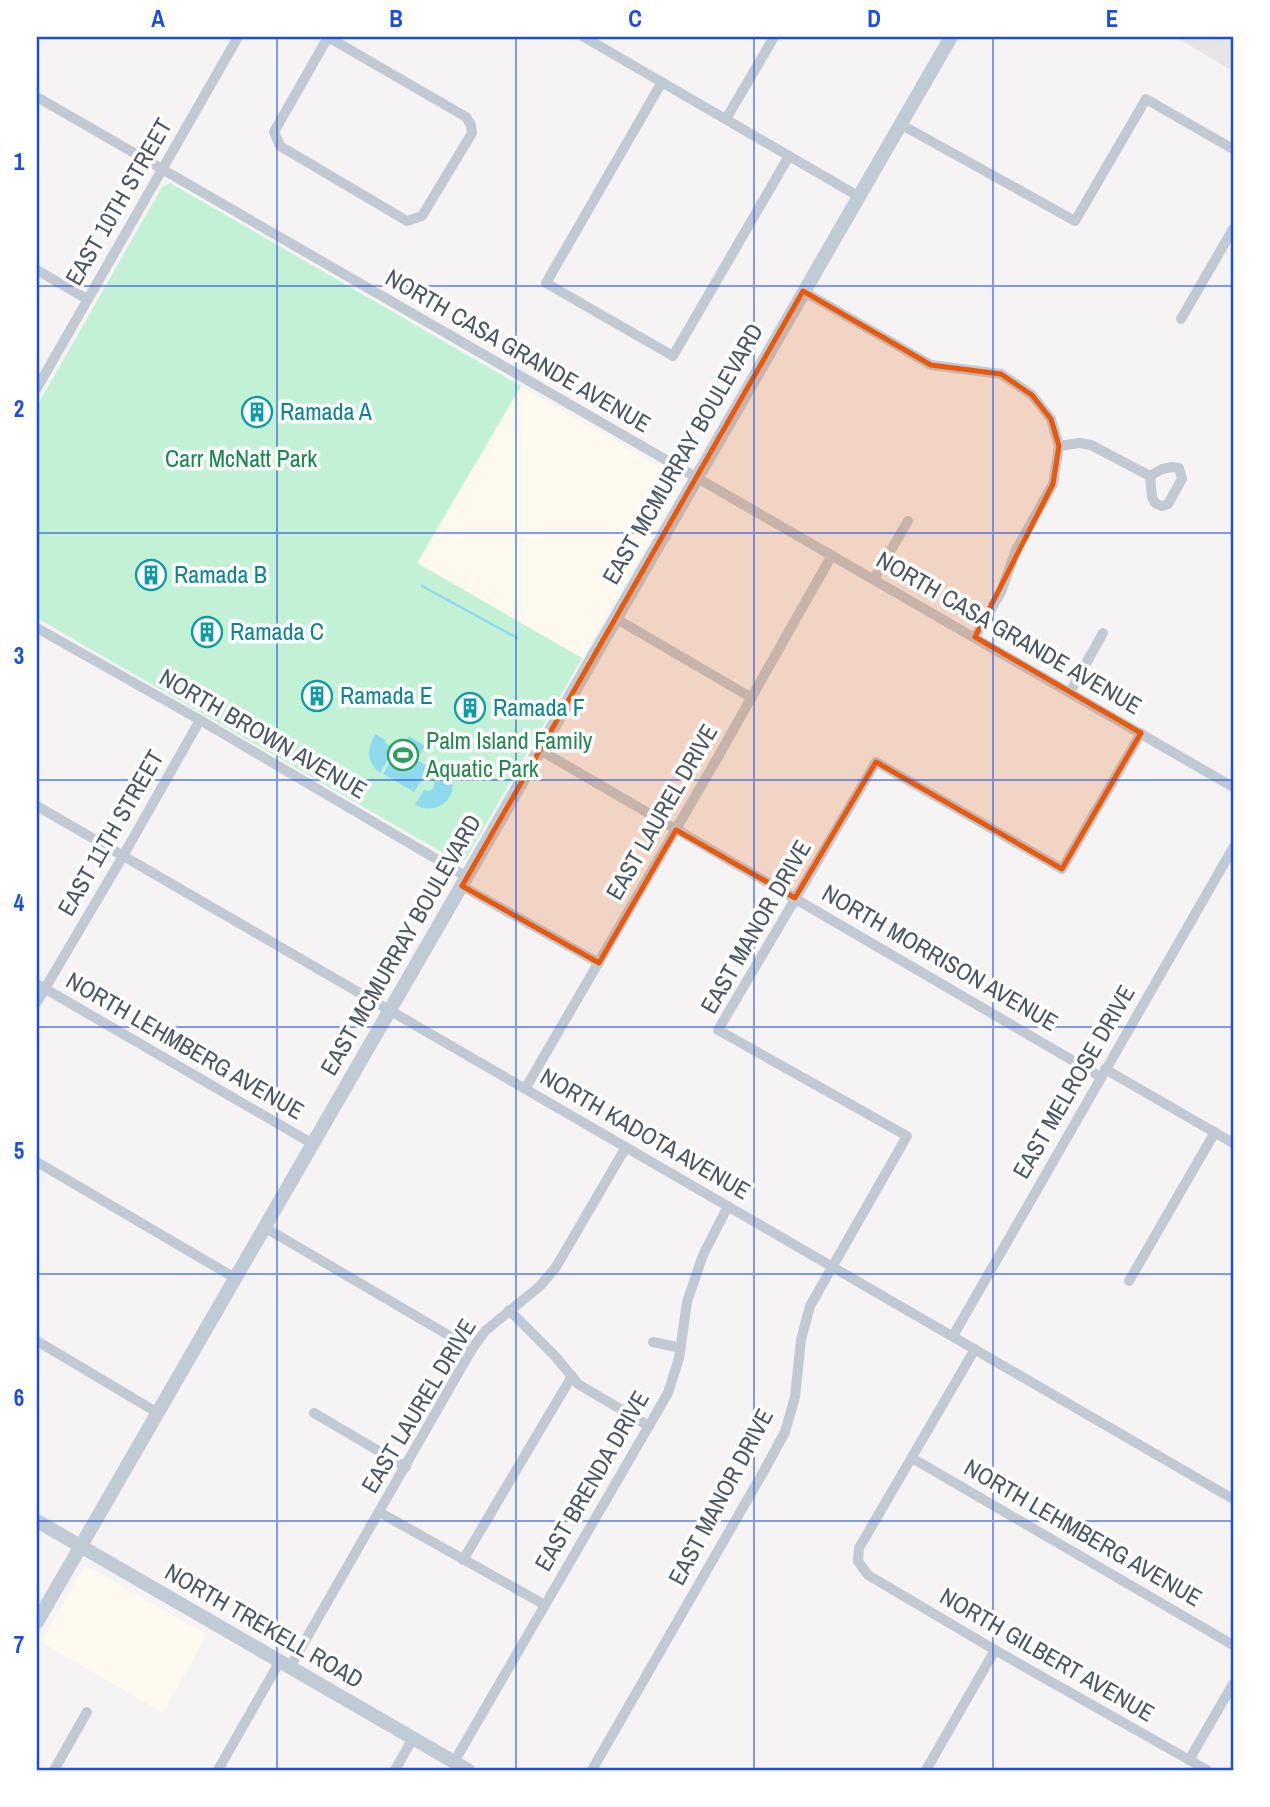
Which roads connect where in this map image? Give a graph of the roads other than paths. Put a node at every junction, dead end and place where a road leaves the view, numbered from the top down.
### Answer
1 (238, 37) edge
2 (328, 37) edge
3 (584, 37) edge
4 (774, 37) edge
5 (951, 37) edge
6 (662, 82) junction
7 (37, 97) edge
8 (726, 119) junction
9 (900, 124) junction
10 (1233, 149) edge
11 (789, 156) junction
12 (162, 170) junction
13 (858, 196) junction
14 (1233, 229) edge
15 (37, 270) edge
16 (803, 291) junction
17 (88, 299) junction
18 (1181, 319) dead end
19 (37, 388) edge
20 (1059, 446) junction
21 (1150, 475) dead end
22 (695, 478) junction
23 (908, 522) dead end
24 (832, 555) junction
25 (874, 579) junction
26 (615, 618) junction
27 (37, 628) edge
28 (1103, 633) dead end
29 (975, 637) junction
30 (1070, 692) junction
31 (752, 698) junction
32 (200, 720) junction
33 (1140, 733) junction
34 (540, 750) junction
35 (1232, 783) edge
36 (37, 806) edge
37 (676, 830) junction
38 (1233, 848) edge
39 (123, 856) junction
40 (464, 882) junction
41 (795, 898) junction
42 (599, 963) junction
43 (41, 986) edge
44 (37, 1002) edge
45 (389, 1011) junction
46 (1103, 1073) junction
47 (525, 1089) junction
48 (1216, 1132) junction
49 (1233, 1143) edge
50 (313, 1144) junction
51 (625, 1147) junction
52 (37, 1162) edge
53 (728, 1206) junction
54 (264, 1227) junction
55 (832, 1266) junction
56 (236, 1278) junction
57 (1129, 1281) dead end
58 (509, 1310) junction
59 (953, 1336) junction
60 (37, 1341) edge
61 (653, 1342) dead end
62 (681, 1348) junction
63 (472, 1349) junction
64 (975, 1349) junction
65 (572, 1376) junction
66 (158, 1413) junction
67 (314, 1413) dead end
68 (649, 1426) junction
69 (912, 1458) junction
70 (406, 1466) junction
71 (1233, 1499) edge
72 (379, 1512) junction
73 (37, 1521) edge
74 (81, 1546) junction
75 (463, 1560) junction
76 (545, 1605) junction
77 (37, 1622) edge
78 (1233, 1645) edge
79 (995, 1650) junction
80 (285, 1664) junction
81 (1233, 1684) edge
82 (87, 1712) dead end
83 (413, 1738) junction
84 (1189, 1760) junction
85 (454, 1762) junction
86 (54, 1770) edge
87 (218, 1770) edge
88 (395, 1770) edge
89 (468, 1770) edge
90 (592, 1770) edge
91 (926, 1770) edge
92 (1207, 1770) edge

1 - 12 street, EAST 10TH STREET
2 - 2 street
3 - 6 street
4 - 8 street
5 - 9 street, EAST MCMURRAY BOULEVARD
6 - 8 street
6 - 11 street
7 - 12 street, NORTH CASA GRANDE AVENUE
8 - 11 street
9 - 10 street
9 - 13 street, EAST MCMURRAY BOULEVARD
11 - 13 street
12 - 17 street, EAST 10TH STREET
12 - 22 street, NORTH CASA GRANDE AVENUE
13 - 16 street, EAST MCMURRAY BOULEVARD
14 - 18 street
15 - 17 street
16 - 20 street
16 - 22 street, EAST MCMURRAY BOULEVARD
17 - 19 street, EAST 10TH STREET
20 - 21 street
20 - 29 street
22 - 24 street, NORTH CASA GRANDE AVENUE
22 - 26 street, EAST MCMURRAY BOULEVARD
23 - 25 street
24 - 25 street, NORTH CASA GRANDE AVENUE
24 - 31 street, EAST LAUREL DRIVE
25 - 29 street, NORTH CASA GRANDE AVENUE
26 - 31 street
26 - 34 street, EAST MCMURRAY BOULEVARD
27 - 32 street, NORTH BROWN AVENUE
28 - 30 street
29 - 30 street, NORTH CASA GRANDE AVENUE
30 - 33 street, NORTH CASA GRANDE AVENUE
31 - 37 street, EAST LAUREL DRIVE
32 - 39 street, EAST 11TH STREET
32 - 40 street, NORTH BROWN AVENUE
33 - 35 street, NORTH CASA GRANDE AVENUE
33 - 41 street, EAST MANOR DRIVE
34 - 37 street, NORTH MORRISON AVENUE
34 - 40 street, EAST MCMURRAY BOULEVARD
36 - 39 street, NORTH KADOTA AVENUE
37 - 41 street, NORTH MORRISON AVENUE
37 - 42 street, EAST LAUREL DRIVE
38 - 46 street, EAST MELROSE DRIVE
39 - 43 street, EAST 11TH STREET
39 - 45 street, NORTH KADOTA AVENUE
40 - 42 street, NORTH BROWN AVENUE
40 - 45 street, EAST MCMURRAY BOULEVARD
41 - 46 street, NORTH MORRISON AVENUE
41 - 55 street, EAST MANOR DRIVE
42 - 47 street, EAST LAUREL DRIVE
43 - 44 street, EAST 11TH STREET
43 - 50 street, NORTH LEHMBERG AVENUE
45 - 47 street, NORTH KADOTA AVENUE
45 - 50 street, EAST MCMURRAY BOULEVARD
46 - 48 street, NORTH MORRISON AVENUE
46 - 59 street, EAST MELROSE DRIVE
47 - 51 street, NORTH KADOTA AVENUE
48 - 49 street, NORTH MORRISON AVENUE
48 - 57 street
50 - 54 street, EAST MCMURRAY BOULEVARD
51 - 53 street, NORTH KADOTA AVENUE
51 - 58 street, EAST LAUREL DRIVE
52 - 56 street
53 - 55 street, NORTH KADOTA AVENUE
53 - 62 street, EAST BRENDA DRIVE
54 - 56 street, EAST MCMURRAY BOULEVARD
54 - 63 street
55 - 59 street, NORTH KADOTA AVENUE
55 - 90 street, EAST MANOR DRIVE
56 - 66 street, EAST MCMURRAY BOULEVARD
58 - 63 street, EAST LAUREL DRIVE
58 - 65 street
59 - 64 street, NORTH KADOTA AVENUE
60 - 66 street
61 - 62 street
62 - 68 street, EAST BRENDA DRIVE
63 - 70 street, EAST LAUREL DRIVE
64 - 69 street
64 - 71 street, NORTH KADOTA AVENUE
65 - 68 street
65 - 75 street
66 - 74 street, EAST MCMURRAY BOULEVARD
67 - 70 street
68 - 76 street, EAST BRENDA DRIVE
69 - 78 street, NORTH LEHMBERG AVENUE
69 - 79 street, NORTH GILBERT AVENUE
70 - 72 street, EAST LAUREL DRIVE
72 - 75 street
72 - 80 street, EAST LAUREL DRIVE
73 - 74 street, NORTH TREKELL ROAD
74 - 77 street, EAST MCMURRAY BOULEVARD
74 - 80 street, NORTH TREKELL ROAD
75 - 76 street
76 - 85 street, EAST BRENDA DRIVE
79 - 84 street, NORTH GILBERT AVENUE
79 - 91 street
80 - 83 street, NORTH TREKELL ROAD
80 - 87 street, EAST LAUREL DRIVE
81 - 84 street
82 - 86 street
83 - 85 street, NORTH TREKELL ROAD
83 - 88 street
84 - 92 street, NORTH GILBERT AVENUE
85 - 89 street, NORTH TREKELL ROAD

